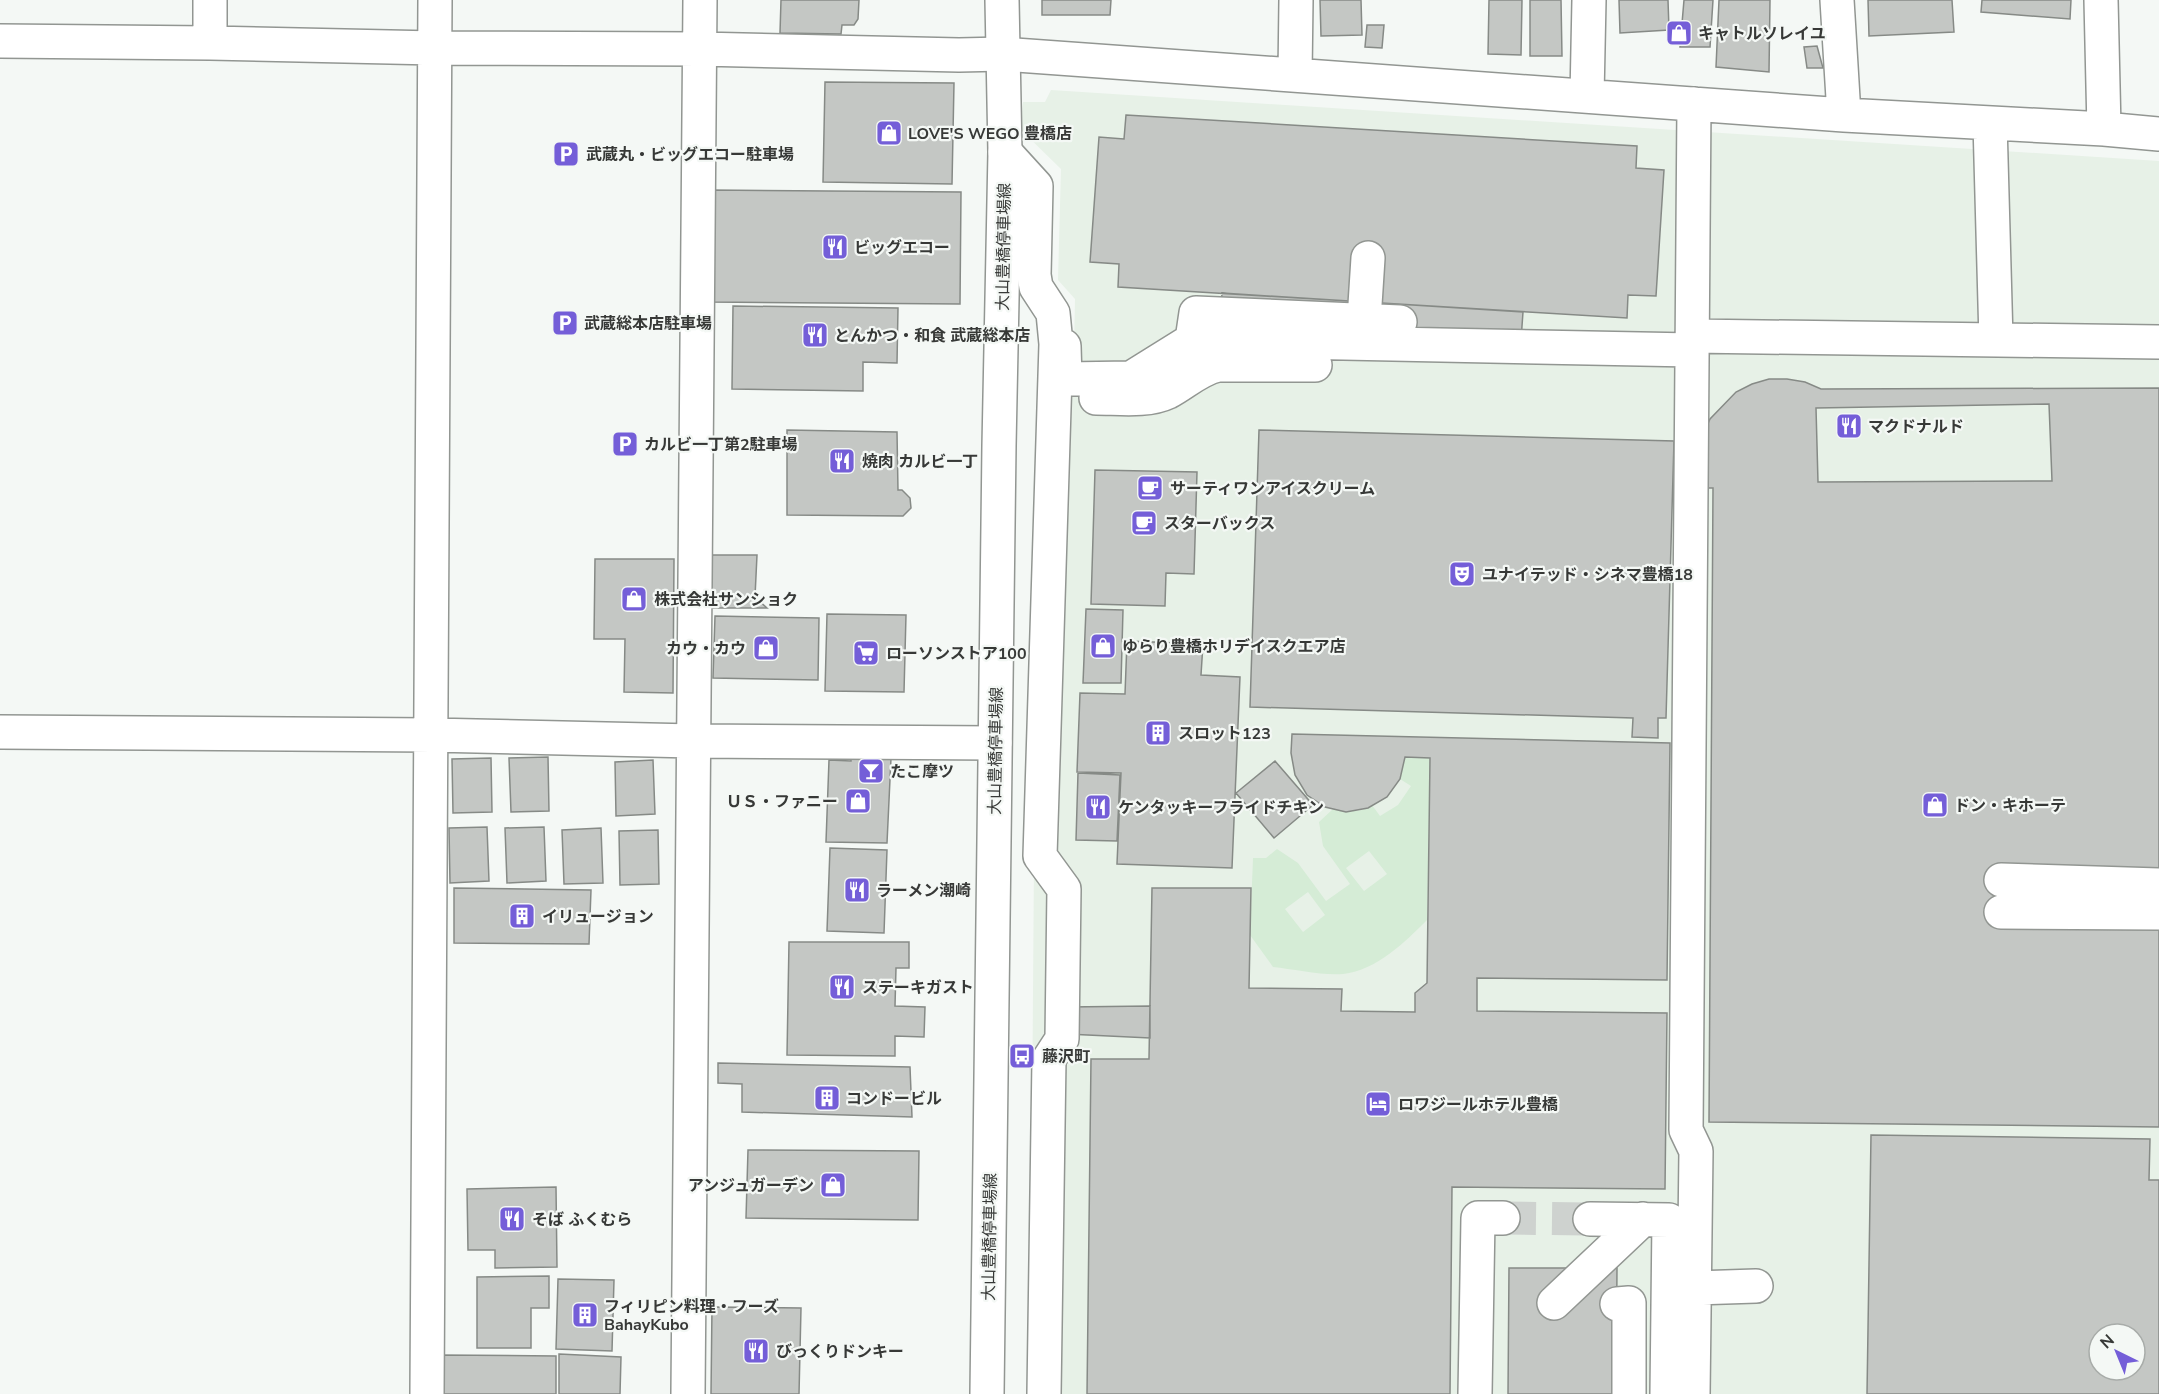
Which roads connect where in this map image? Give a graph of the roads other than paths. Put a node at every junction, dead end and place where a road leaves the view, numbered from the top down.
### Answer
1 (210, 0) edge
2 (435, 0) edge
3 (700, 0) edge
4 (1002, 0) edge
5 (1296, 0) edge
6 (1589, 0) edge
7 (1837, 0) edge
8 (2102, 0) edge
9 (0, 41) edge
10 (210, 43) junction
11 (435, 48) junction
12 (700, 49) junction
13 (1003, 54) junction
14 (1295, 75) junction
15 (1587, 96) junction
16 (1694, 104) junction
17 (1844, 115) junction
18 (1990, 123) junction
19 (2104, 129) junction
20 (2159, 134) edge
21 (1005, 139) junction
22 (1368, 258) dead end
23 (1363, 324) junction
24 (1192, 340) junction
25 (1996, 340) junction
26 (2159, 342) edge
27 (1551, 347) junction
28 (1692, 351) junction
29 (1055, 397) junction
30 (0, 732) edge
31 (432, 735) junction
32 (693, 741) junction
33 (995, 743) junction
34 (2001, 880) dead end
35 (2159, 885) edge
36 (2001, 912) dead end
37 (2159, 913) edge
38 (1503, 1218) tunnel mouth
39 (1590, 1219) tunnel mouth
40 (1643, 1219) junction
41 (1756, 1286) dead end
42 (1695, 1288) junction
43 (1554, 1304) dead end
44 (1617, 1304) dead end
45 (427, 1394) edge
46 (688, 1394) edge
47 (987, 1394) edge
48 (1044, 1394) edge
49 (1475, 1394) edge
50 (1629, 1394) edge
51 (1668, 1394) edge
52 (1693, 1394) edge

1 - 10 street
2 - 11 street
3 - 12 street
4 - 13 street, 大山豊橋停車場線
5 - 14 street
6 - 15 street
7 - 17 street
8 - 19 street
9 - 10 street
10 - 11 street
11 - 12 street
11 - 31 street
12 - 13 street
12 - 32 street
13 - 14 street
13 - 21 street, 大山豊橋停車場線
14 - 15 street
15 - 16 street
16 - 17 street
16 - 28 street
17 - 18 street
18 - 19 street
18 - 25 street
19 - 20 street
21 - 24 street
21 - 29 street
21 - 33 street, 大山豊橋停車場線
22 - 23 street
23 - 24 street
23 - 24 street
23 - 27 street
23 - 27 street
25 - 26 street
25 - 28 street
27 - 28 street
28 - 29 street
28 - 42 street
29 - 48 street
30 - 31 street
31 - 32 street
31 - 45 street
32 - 33 street
32 - 46 street
33 - 47 street, 大山豊橋停車場線
34 - 35 street
36 - 37 street
38 - 49 street
39 - 40 street
40 - 43 street
40 - 51 street
41 - 42 street
42 - 52 street
44 - 50 street

